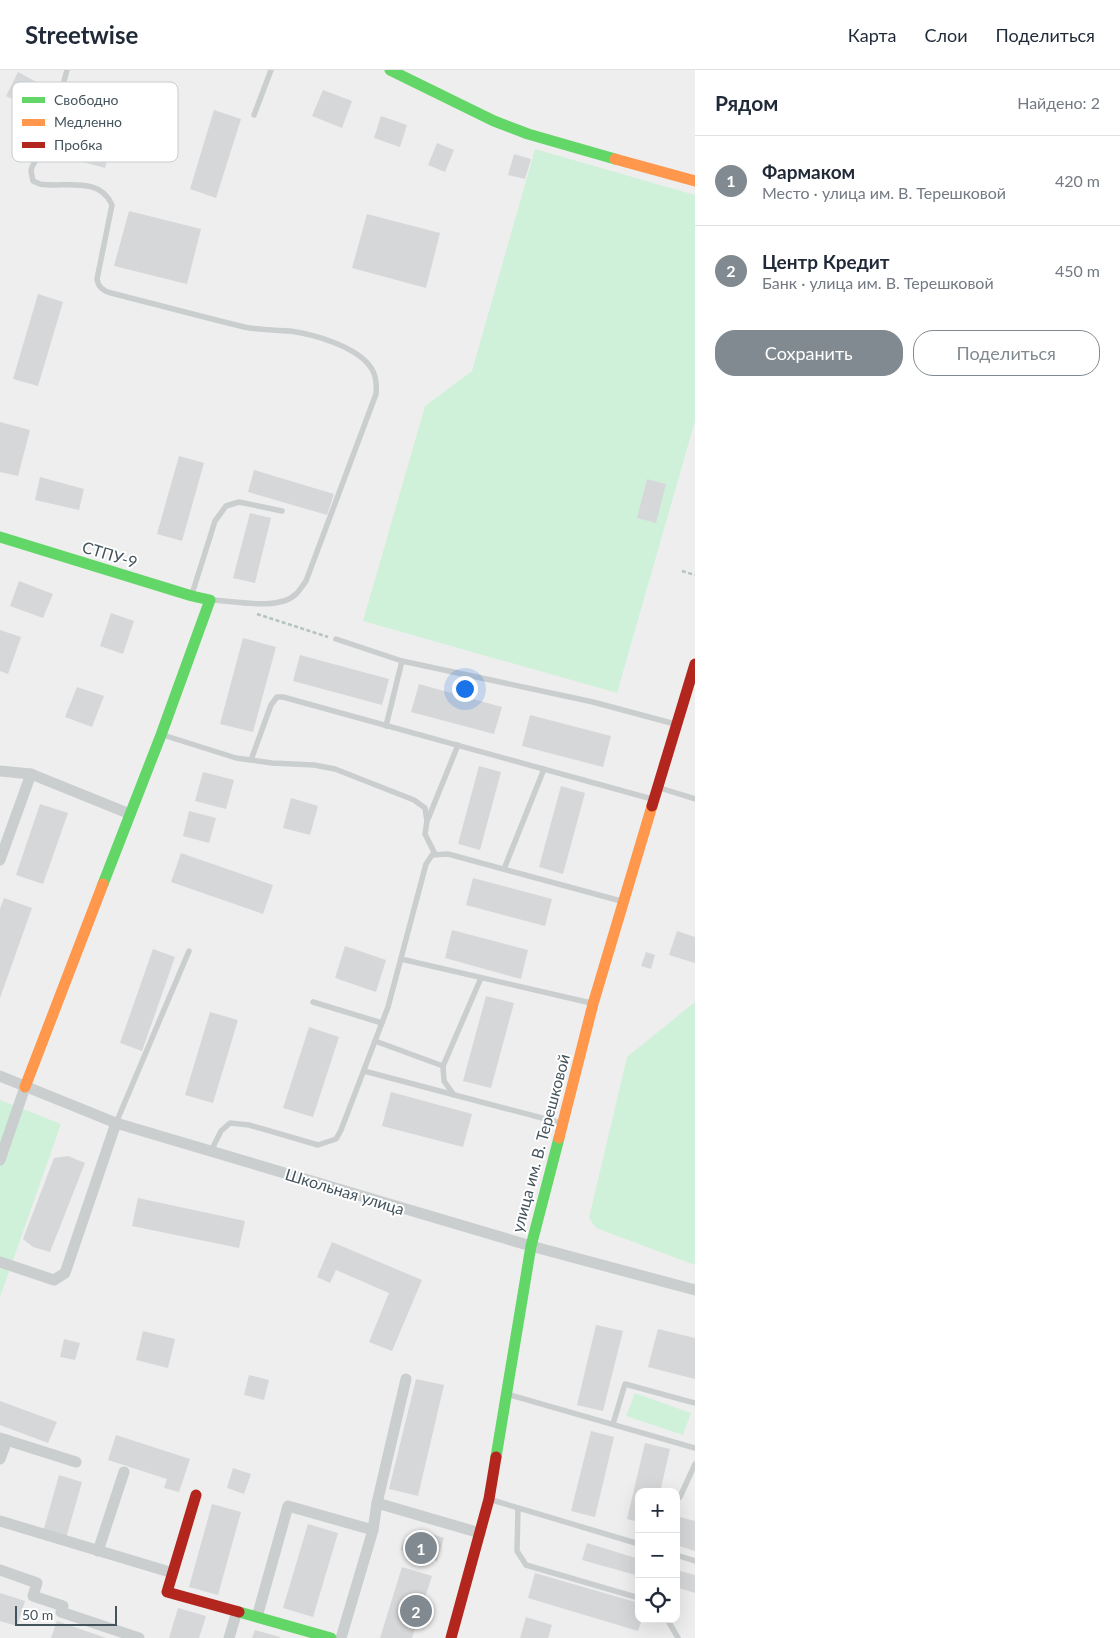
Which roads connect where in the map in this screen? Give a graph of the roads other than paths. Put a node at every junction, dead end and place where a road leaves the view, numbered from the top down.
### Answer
1 (271, 70) edge
2 (390, 70) edge
3 (254, 115) dead end
4 (34, 162) edge
5 (695, 181) edge
6 (282, 511) dead end
7 (0, 537) edge
8 (192, 596) junction
9 (210, 600) junction
10 (336, 639) road end
11 (402, 661) junction
12 (695, 664) edge
13 (677, 725) junction
14 (386, 726) junction
15 (161, 735) junction
16 (458, 745) junction
17 (251, 760) junction
18 (544, 769) junction
19 (0, 771) edge
20 (31, 774) junction
21 (658, 787) junction
22 (695, 799) edge
23 (654, 800) junction
24 (130, 814) junction
25 (427, 821) junction
26 (436, 854) junction
27 (0, 860) edge
28 (504, 869) junction
29 (623, 901) junction
30 (189, 951) dead end
31 (402, 959) junction
32 (481, 978) junction
33 (313, 1002) dead end
34 (593, 1004) junction
35 (382, 1023) junction
36 (375, 1041) junction
37 (443, 1066) junction
38 (364, 1071) junction
39 (0, 1076) edge
40 (25, 1087) junction
41 (454, 1095) junction
42 (116, 1123) junction
43 (563, 1123) junction
44 (211, 1151) junction
45 (0, 1160) edge
46 (531, 1246) junction
47 (0, 1262) edge
48 (695, 1290) edge
49 (406, 1379) dead end
50 (507, 1394) junction
51 (695, 1403) edge
52 (613, 1424) junction
53 (3, 1439) edge
54 (695, 1448) edge
55 (0, 1459) edge
56 (76, 1462) dead end
57 (695, 1464) edge
58 (124, 1472) dead end
59 (196, 1495) dead end
60 (680, 1497) edge
61 (490, 1499) junction
62 (377, 1503) junction
63 (518, 1508) junction
64 (0, 1521) edge
65 (373, 1530) junction
66 (480, 1534) junction
67 (635, 1543) edge
68 (98, 1551) junction
69 (680, 1556) edge
70 (695, 1561) edge
71 (0, 1570) edge
72 (172, 1573) junction
73 (635, 1597) edge
74 (237, 1611) junction
75 (257, 1616) junction
76 (669, 1623) edge
77 (303, 1634) edge
78 (139, 1638) edge
79 (229, 1638) edge
80 (331, 1638) edge
81 (341, 1638) edge
82 (451, 1638) edge
83 (678, 1638) edge

1 - 3 lane
2 - 5 street
4 - 9 lane
6 - 8 lane
7 - 8 street, СТПУ-9
8 - 9 street, СТПУ-9
9 - 15 street
10 - 11 lane
11 - 13 lane
11 - 14 lane
12 - 13 street, улица им. В. Терешковой
13 - 21 street, улица им. В. Терешковой
14 - 16 lane
14 - 17 lane
15 - 17 lane
15 - 24 street
16 - 18 lane
16 - 25 lane
17 - 25 lane
18 - 23 lane
18 - 28 lane
19 - 20 street
20 - 24 street
20 - 27 street
21 - 22 lane
21 - 23 street, улица им. В. Терешковой
23 - 29 street, улица им. В. Терешковой
24 - 40 street
25 - 26 lane
26 - 28 lane
26 - 31 lane
28 - 29 lane
29 - 34 street, улица им. В. Терешковой
30 - 42 lane
31 - 32 lane
31 - 35 lane
32 - 34 lane
32 - 37 lane
33 - 35 lane
34 - 43 street, улица им. В. Терешковой
35 - 36 lane
36 - 37 lane
36 - 38 lane
37 - 41 lane
38 - 41 lane
38 - 44 lane
39 - 40 street, Школьная улица
40 - 42 street, Школьная улица
40 - 45 street
41 - 43 lane
42 - 44 street, Школьная улица
42 - 47 street
43 - 46 street, улица им. В. Терешковой
44 - 46 street, Школьная улица
46 - 48 street, Школьная улица
46 - 50 street, улица им. В. Терешковой
49 - 62 street
50 - 52 lane
50 - 61 street, улица им. В. Терешковой
51 - 52 lane
52 - 54 lane
53 - 55 street
53 - 56 street
57 - 60 lane
58 - 68 street
59 - 72 street
61 - 63 lane
61 - 66 street, улица им. В. Терешковой
62 - 65 street
62 - 66 street
63 - 67 lane
63 - 73 lane
64 - 68 street
65 - 75 street
65 - 81 street
66 - 82 street, улица им. В. Терешковой
68 - 72 street
69 - 70 lane
71 - 78 street
72 - 74 street
74 - 75 street
74 - 79 street
75 - 77 street
76 - 83 lane
77 - 80 street

